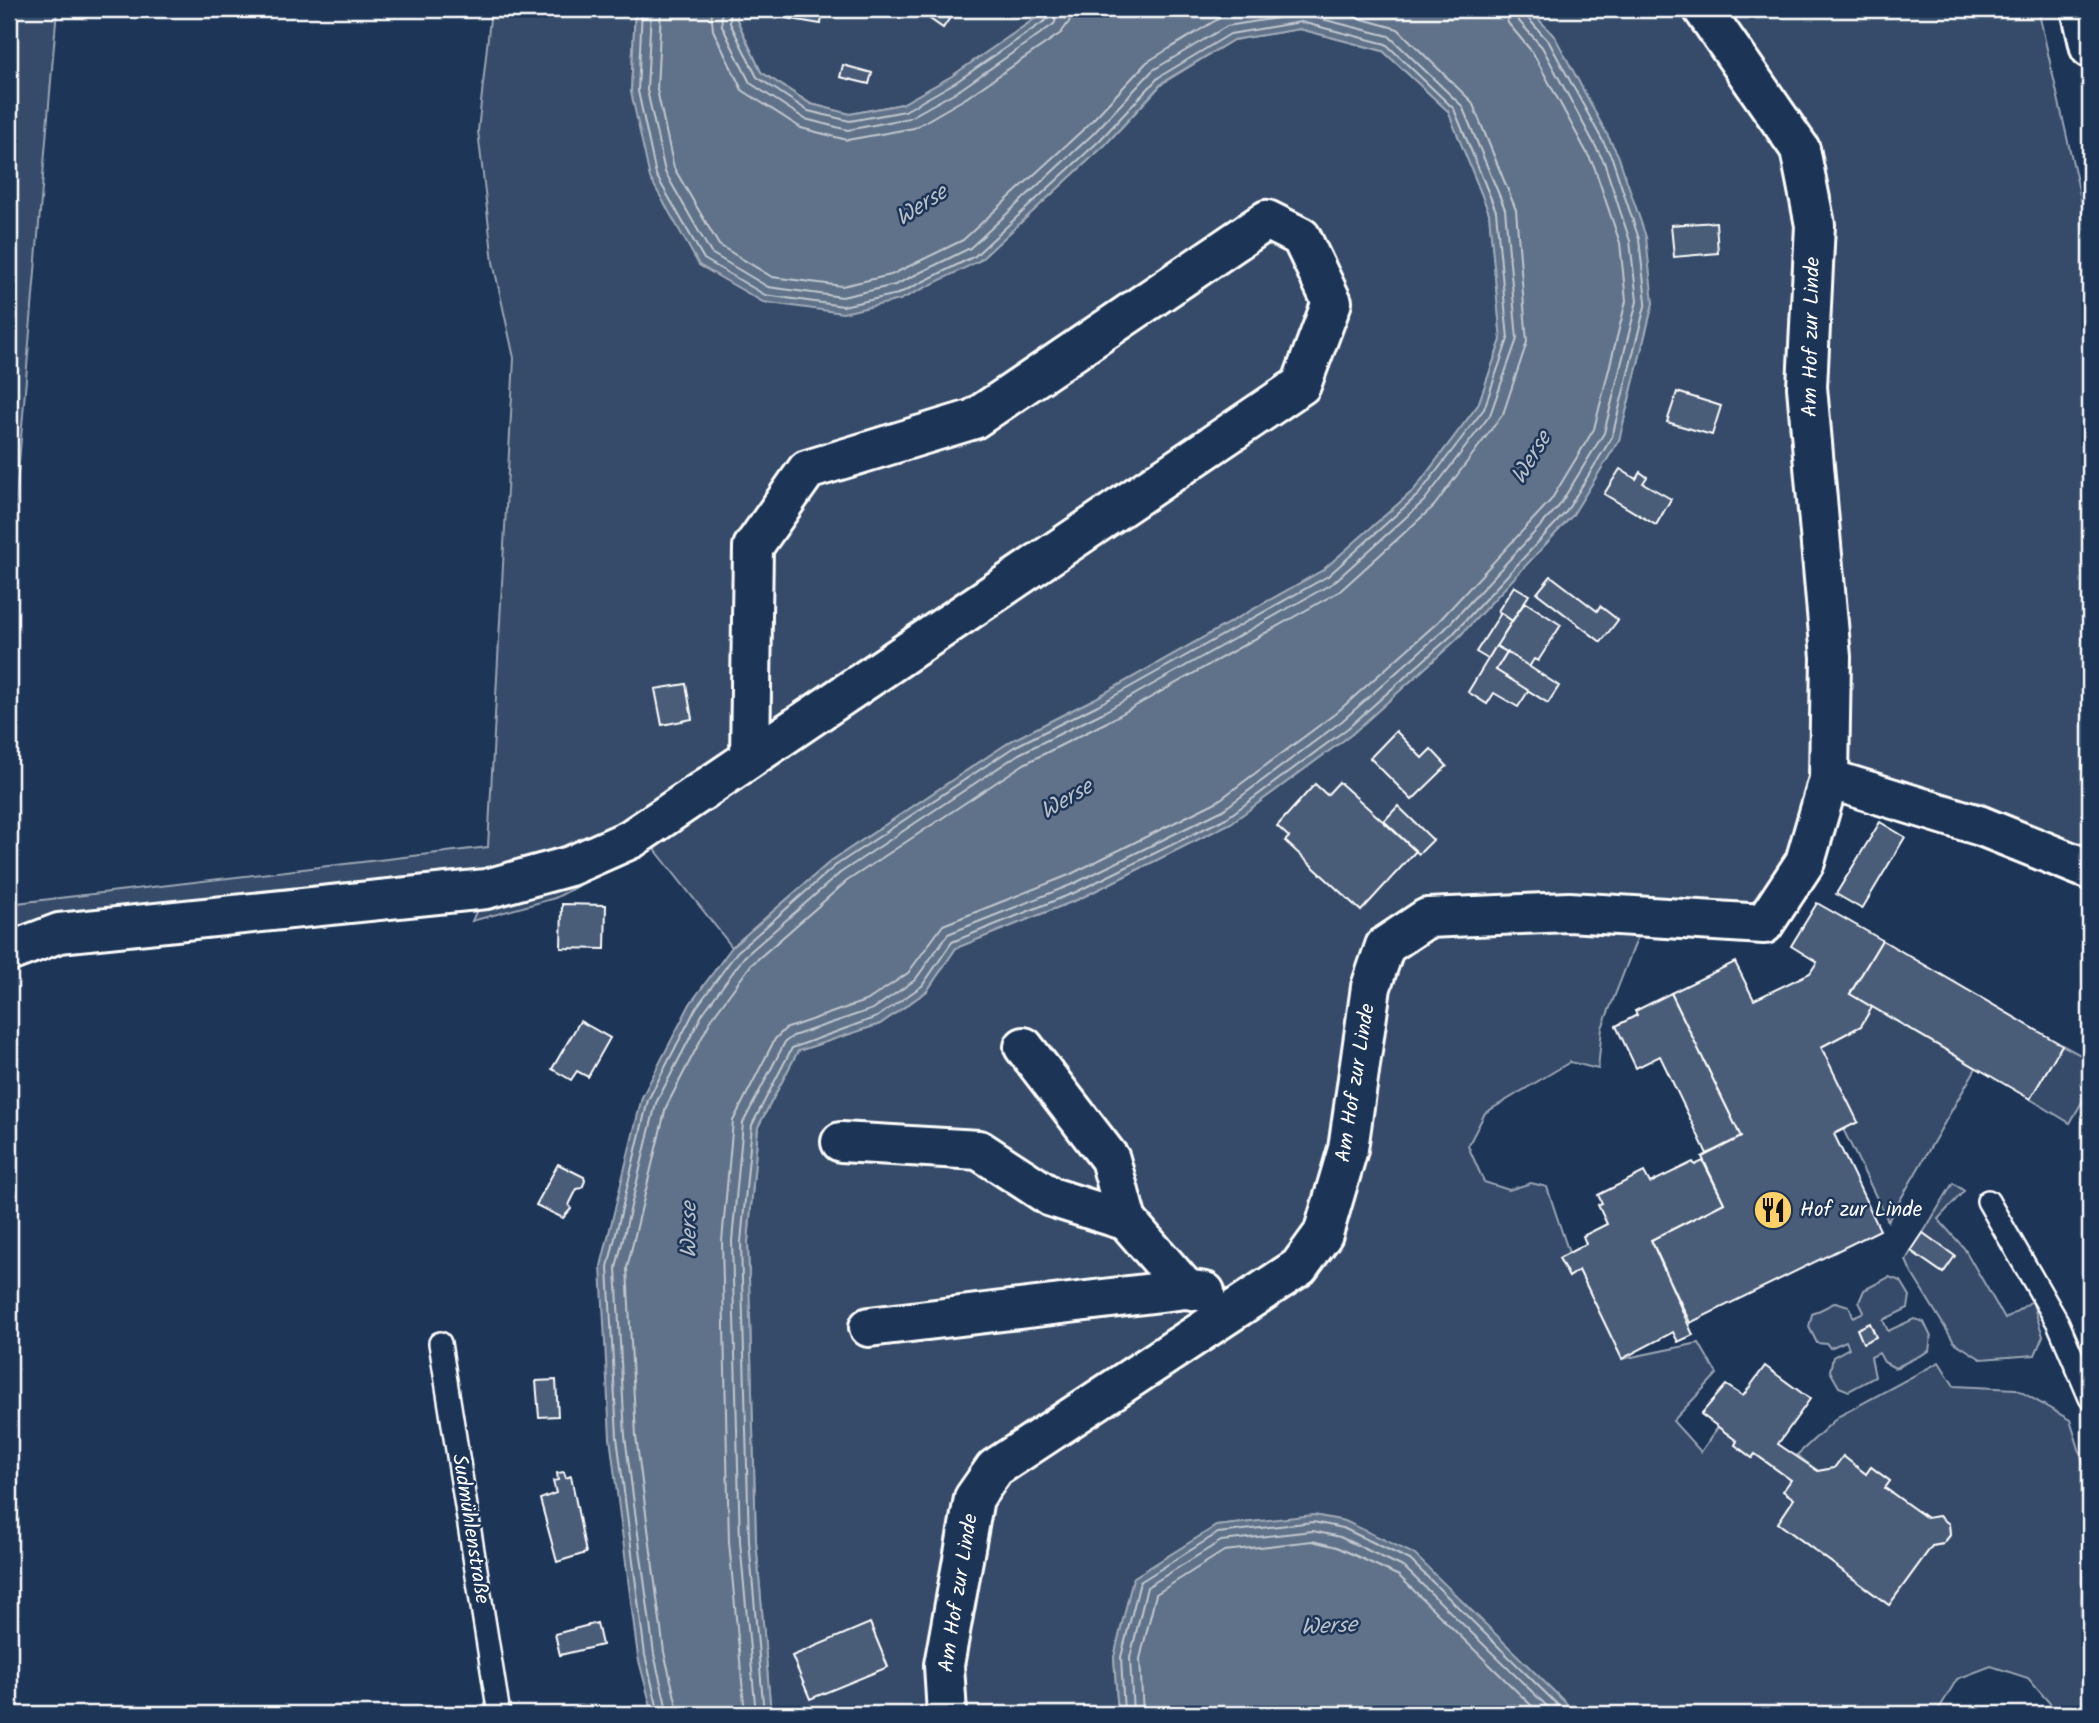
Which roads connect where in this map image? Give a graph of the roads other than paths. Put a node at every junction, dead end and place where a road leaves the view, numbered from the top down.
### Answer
1 (1703, 9) edge
2 (2081, 9) edge
3 (2090, 48) edge
4 (750, 758) junction
5 (1829, 779) junction
6 (2090, 870) edge
7 (9, 952) edge
8 (1024, 1047) dead end
9 (841, 1142) dead end
10 (1988, 1201) dead end
11 (1127, 1222) junction
12 (1186, 1289) junction
13 (1248, 1300) junction
14 (869, 1327) dead end
15 (440, 1343) dead end
16 (2090, 1398) edge
17 (499, 1714) edge
18 (947, 1714) edge

1 - 5 street, Am Hof zur Linde
2 - 3 street
4 - 4 street
4 - 7 street
5 - 6 street
5 - 13 street, Am Hof zur Linde
8 - 11 street
9 - 11 street
10 - 16 lane
11 - 12 street
12 - 13 street
12 - 14 street
13 - 18 street, Am Hof zur Linde
15 - 17 lane, Sudmühlenstraße

